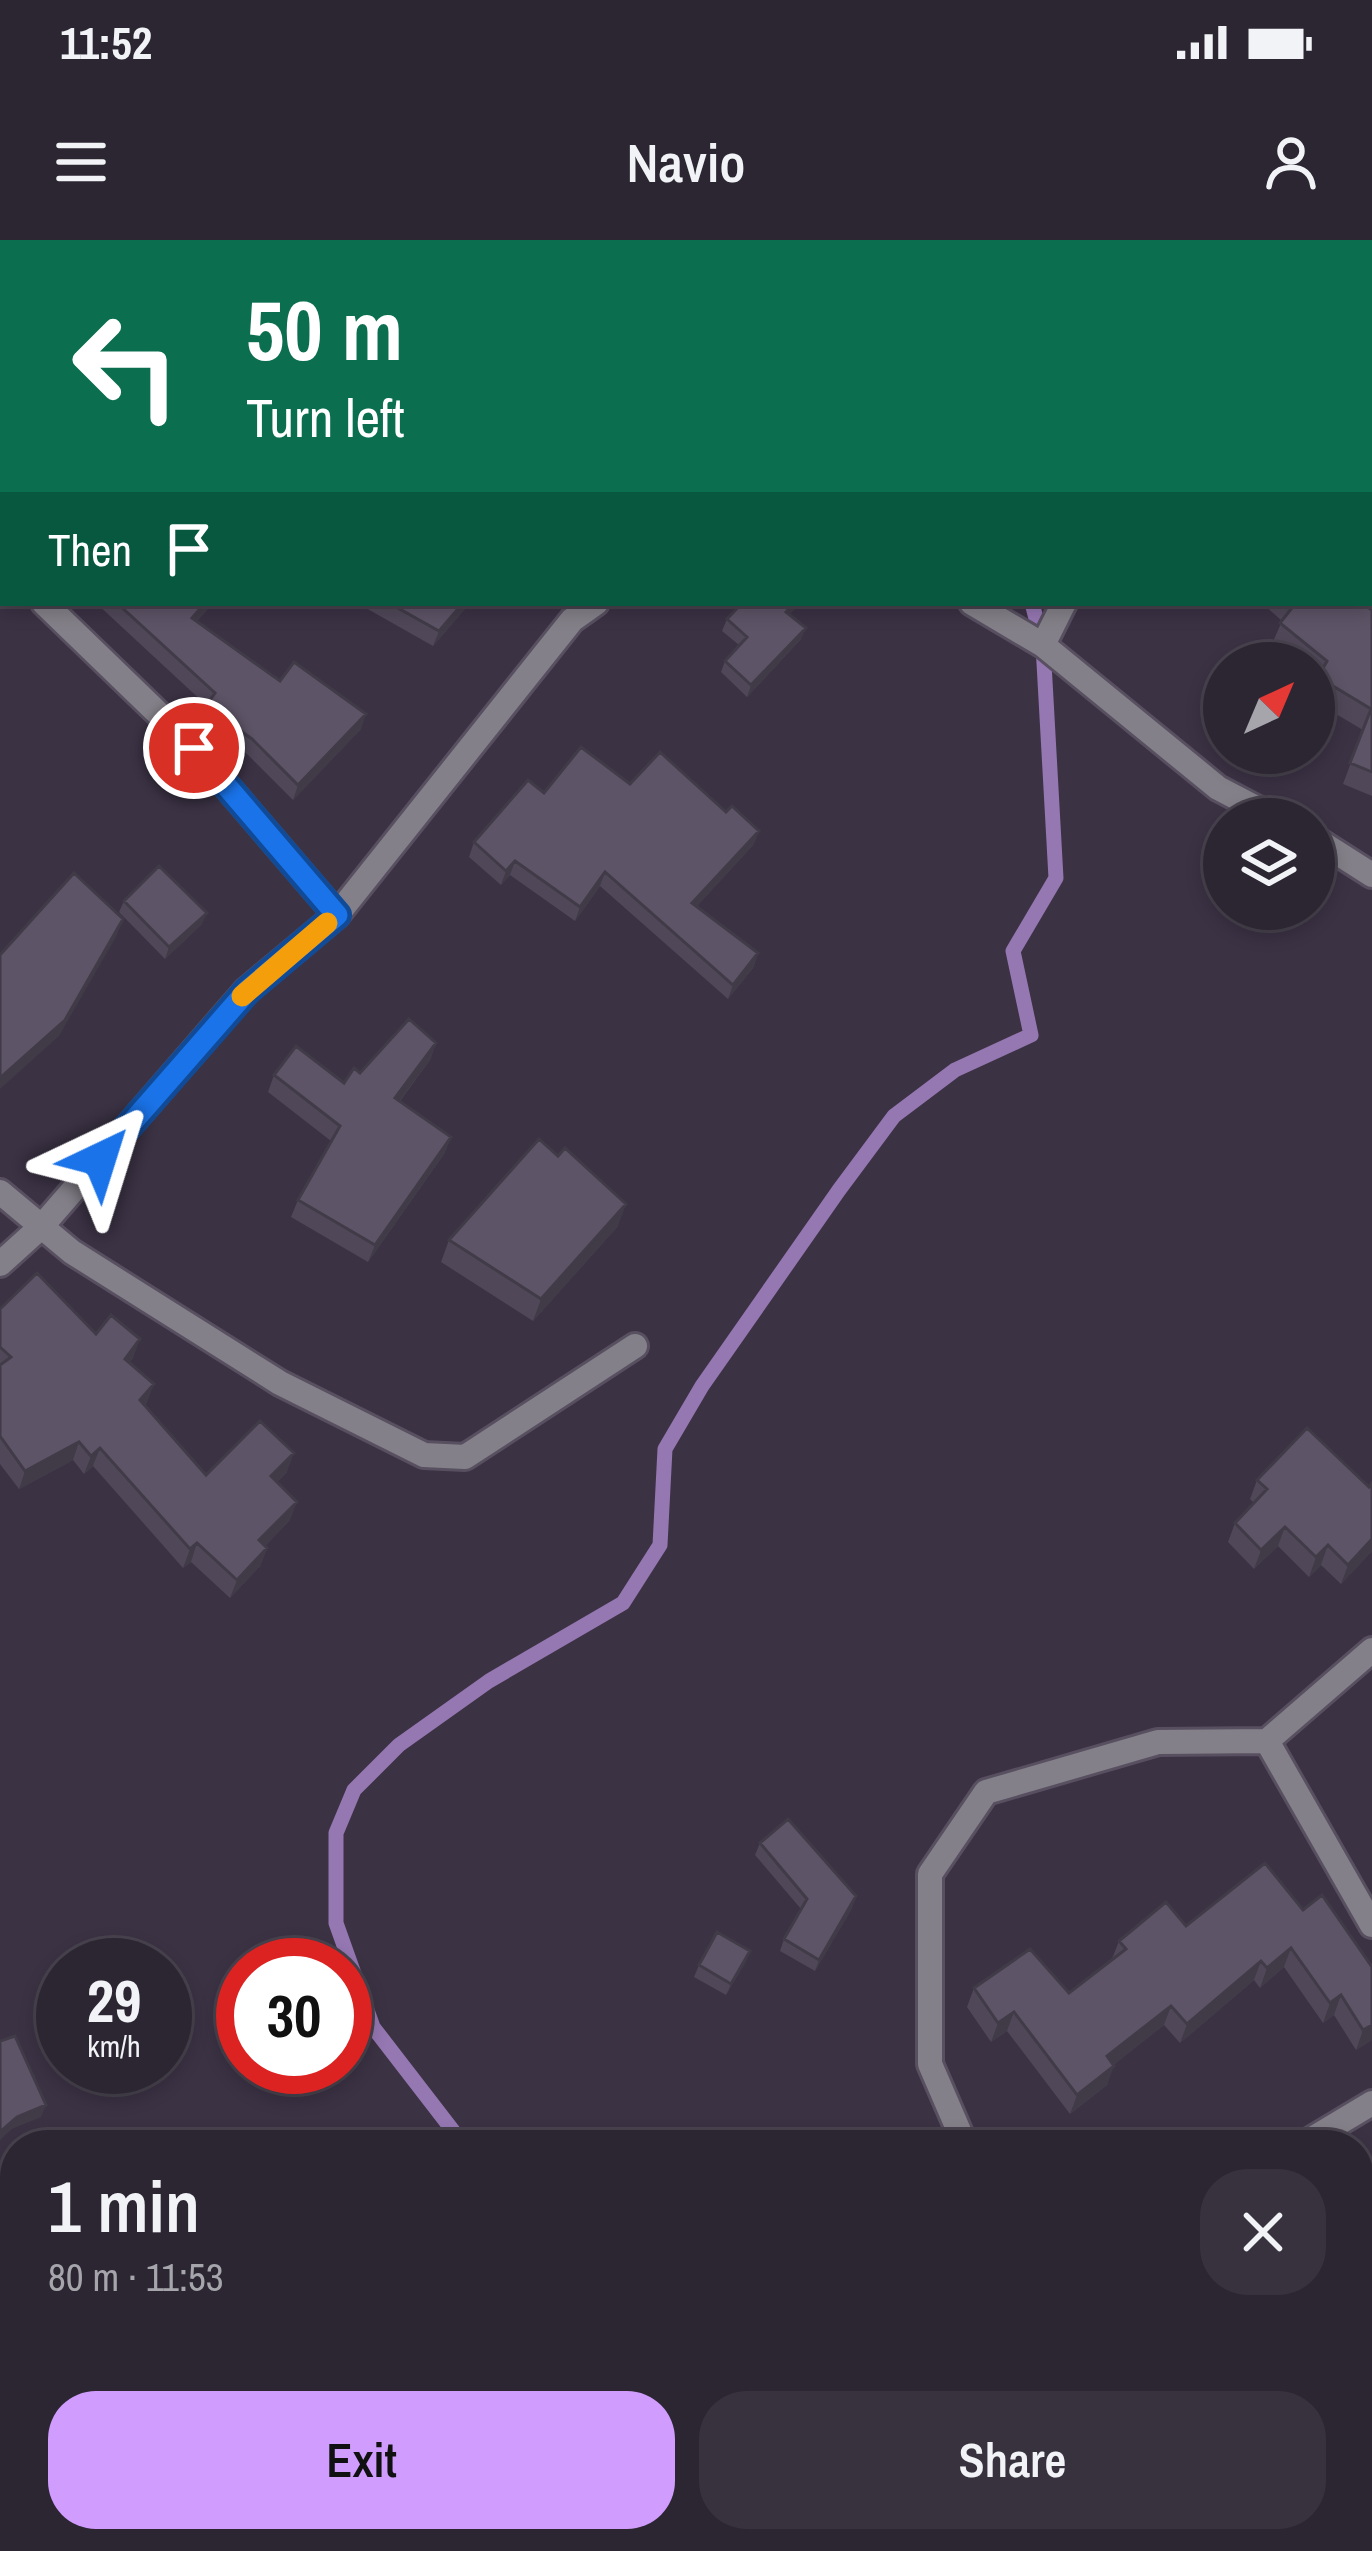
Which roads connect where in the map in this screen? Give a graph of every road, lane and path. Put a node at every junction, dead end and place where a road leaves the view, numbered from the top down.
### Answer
1 (47, 606) edge
2 (592, 606) edge
3 (977, 606) edge
4 (1062, 606) edge
5 (1043, 645) junction
6 (1237, 798) edge
7 (1335, 851) edge
8 (1372, 875) edge
9 (337, 915) junction
10 (0, 1192) edge
11 (42, 1226) junction
12 (0, 1264) edge
13 (634, 1346) dead end
14 (1372, 1649) edge
15 (1267, 1741) junction
16 (1372, 1925) edge
17 (1372, 2103) edge
18 (959, 2130) edge
19 (1327, 2130) edge

1 - 9 street
2 - 9 street
3 - 5 street
4 - 5 street
5 - 6 street
7 - 8 street
9 - 11 street
10 - 11 street
11 - 12 street
11 - 13 street
14 - 15 street
15 - 16 street
15 - 18 street
17 - 19 street

